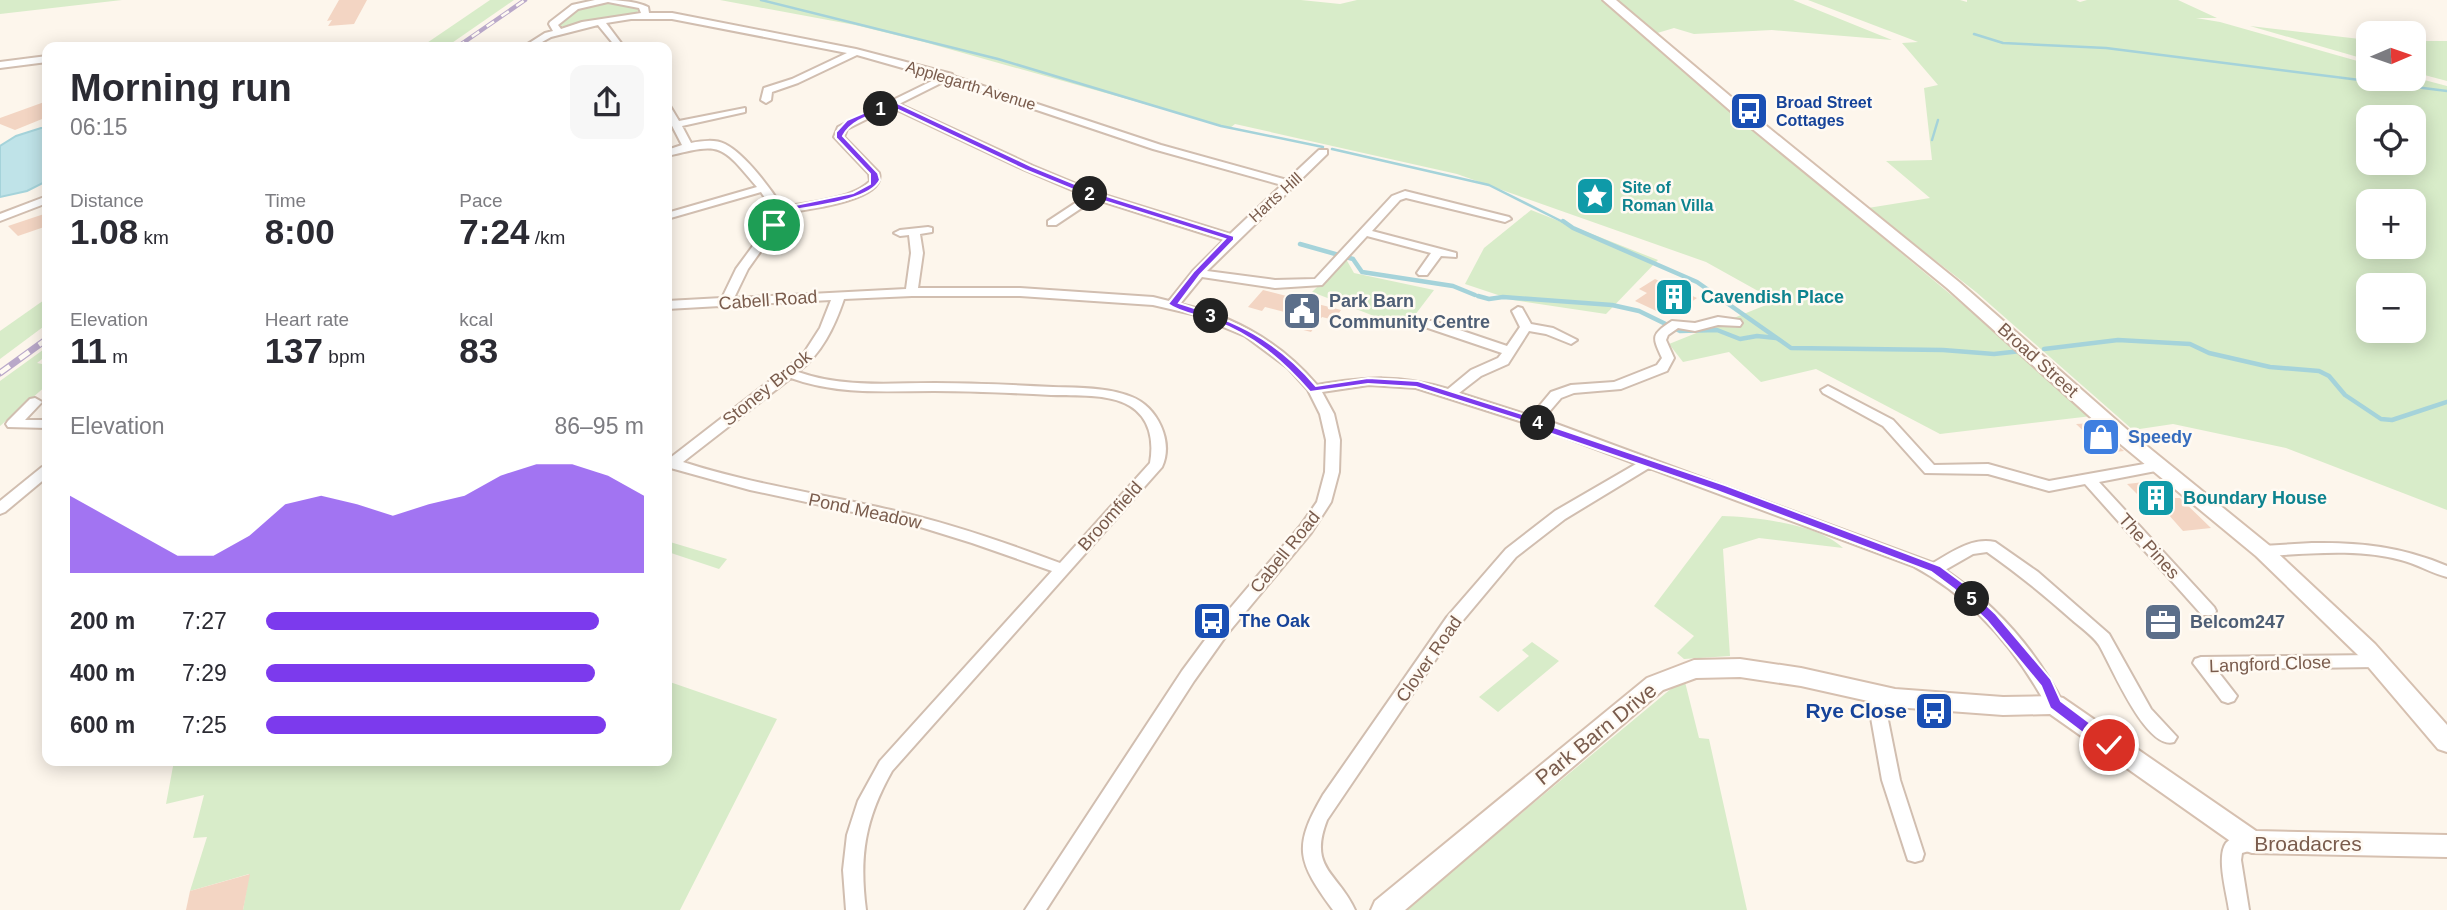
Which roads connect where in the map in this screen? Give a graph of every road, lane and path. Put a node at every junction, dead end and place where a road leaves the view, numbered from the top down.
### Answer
1 (606, 0) edge
2 (611, 0) edge
3 (1609, 0) edge
4 (645, 16) junction
5 (600, 22) junction
6 (558, 31) junction
7 (537, 42) edge
8 (616, 42) edge
9 (856, 52) junction
10 (42, 60) edge
11 (0, 65) edge
12 (949, 76) junction
13 (764, 93) dead end
14 (892, 104) junction
15 (742, 110) dead end
16 (672, 115) edge
17 (678, 124) junction
18 (688, 148) junction
19 (672, 152) edge
20 (1323, 152) dead end
21 (1290, 184) junction
22 (764, 188) junction
23 (1094, 195) junction
24 (42, 201) edge
25 (1461, 207) junction
26 (779, 211) junction
27 (672, 215) edge
28 (0, 218) edge
29 (1451, 219) dead end
30 (1505, 219) dead end
31 (1051, 225) dead end
32 (928, 230) dead end
33 (914, 231) junction
34 (1364, 232) junction
35 (901, 233) dead end
36 (1231, 238) junction
37 (1438, 252) junction
38 (1452, 255) dead end
39 (1197, 273) junction
40 (1423, 273) dead end
41 (912, 292) junction
42 (839, 295) junction
43 (725, 304) junction
44 (1172, 304) junction
45 (672, 305) edge
46 (1518, 311) dead end
47 (1736, 323) dead end
48 (1429, 324) dead end
49 (1526, 327) junction
50 (1571, 340) dead end
51 (1511, 352) junction
52 (791, 374) junction
53 (1314, 389) junction
54 (1828, 390) dead end
55 (1450, 394) junction
56 (35, 402) dead end
57 (1534, 421) junction
58 (42, 424) edge
59 (672, 461) edge
60 (1648, 463) junction
61 (672, 464) edge
62 (2161, 466) junction
63 (42, 474) edge
64 (2089, 480) junction
65 (0, 509) edge
66 (2263, 551) junction
67 (1061, 569) junction
68 (1935, 569) junction
69 (2447, 572) edge
70 (2208, 611) dead end
71 (2376, 661) junction
72 (1875, 695) junction
73 (2228, 696) dead end
74 (2055, 705) junction
75 (2168, 737) dead end
76 (2447, 742) edge
77 (2252, 842) junction
78 (2447, 846) edge
79 (1915, 854) dead end
80 (856, 910) edge
81 (1035, 910) edge
82 (1345, 910) edge
83 (1385, 910) edge
84 (2239, 910) edge

1 - 6 street, Applegarth Avenue
2 - 4 street, Applegarth Avenue
3 - 62 street, Broad Street
4 - 5 street, Applegarth Avenue
4 - 9 street, Applegarth Avenue
5 - 6 street, Applegarth Avenue
5 - 8 street
6 - 7 street, Applegarth Avenue
9 - 12 street, Applegarth Avenue
9 - 13 street
10 - 11 street
12 - 14 street
12 - 21 street, Applegarth Avenue
14 - 23 street
14 - 26 street
15 - 17 street
16 - 17 street
17 - 18 street
18 - 19 street
18 - 22 street
20 - 21 street, Harts Hill
21 - 36 street, Harts Hill
22 - 26 street
22 - 27 street
23 - 31 street
23 - 36 street
24 - 28 street
25 - 29 street
25 - 30 street
25 - 34 street
26 - 43 street
32 - 33 street
33 - 35 street
33 - 41 street
34 - 37 street
34 - 39 street
36 - 39 street, Harts Hill
37 - 38 street
37 - 40 street
39 - 44 street, Harts Hill
41 - 42 street, Cabell Road
41 - 44 street, Cabell Road
42 - 43 street, Cabell Road
42 - 52 street, Stoney Brook
43 - 45 street, Cabell Road
44 - 53 street, Cabell Road
46 - 49 street
47 - 57 street
48 - 51 street
49 - 50 street
49 - 51 street
51 - 55 street
52 - 59 street, Stoney Brook
52 - 67 street, Broomfield
53 - 55 street
53 - 81 street, Cabell Road
54 - 64 street
55 - 57 street
56 - 58 street
57 - 60 street
60 - 68 street
60 - 82 street, Clover Road
61 - 67 street, Pond Meadow
62 - 64 street
62 - 66 street, Broad Street
63 - 65 street
64 - 70 street, The Pines
66 - 69 street
66 - 71 street, Broad Street
67 - 80 street, Broomfield
68 - 74 street
68 - 75 street
71 - 73 street, Langford Close
71 - 76 street, Broad Street
72 - 74 street, Park Barn Drive
72 - 79 street
72 - 83 street, Park Barn Drive
74 - 77 street
77 - 78 street, Broadacres
77 - 84 street, Broadacres

